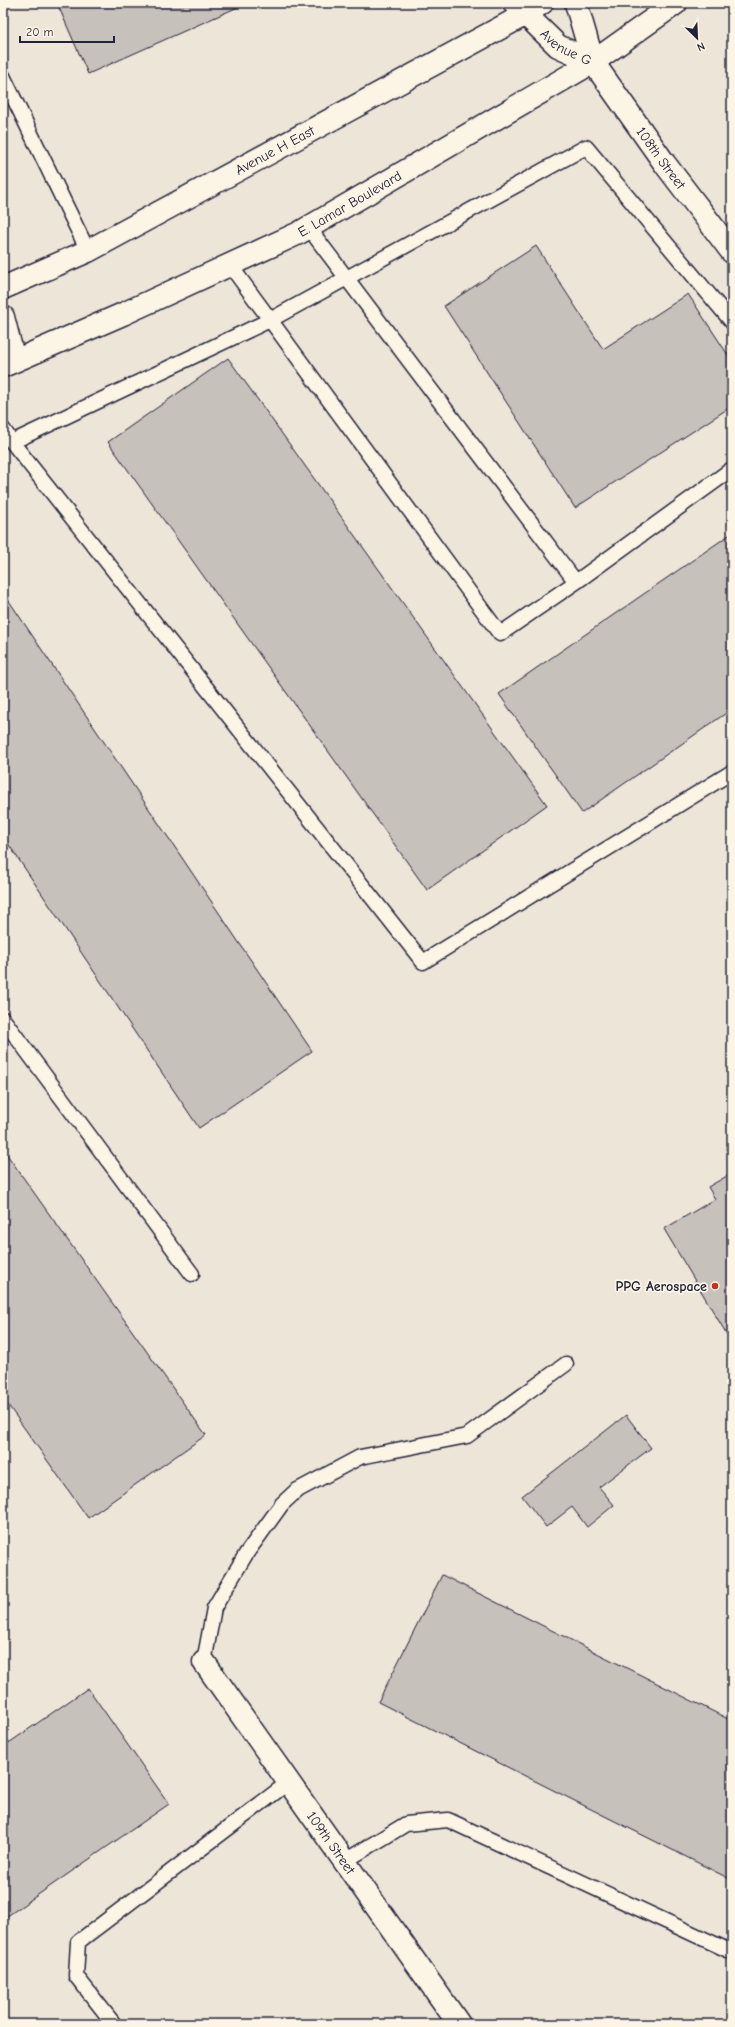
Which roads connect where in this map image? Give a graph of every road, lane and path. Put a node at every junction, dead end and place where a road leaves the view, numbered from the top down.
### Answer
1 (576, 3) edge
2 (676, 3) edge
3 (527, 7) edge
4 (593, 62) junction
5 (3, 76) edge
6 (308, 227) junction
7 (88, 251) junction
8 (732, 252) edge
9 (230, 265) junction
10 (346, 277) junction
11 (3, 288) edge
12 (3, 317) edge
13 (270, 320) junction
14 (732, 322) edge
15 (9, 363) edge
16 (3, 429) edge
17 (12, 442) junction
18 (732, 469) edge
19 (576, 582) junction
20 (732, 772) edge
21 (3, 1019) edge
22 (192, 1274) dead end
23 (566, 1364) dead end
24 (204, 1662) joint
25 (289, 1782) junction
26 (345, 1861) junction
27 (732, 1952) edge
28 (114, 2024) edge
29 (458, 2024) edge

1 - 4 street, Avenue G
2 - 4 street, E. Lamar Boulevard
3 - 4 street, Avenue G
3 - 7 street, Avenue H East
4 - 6 street, E. Lamar Boulevard
4 - 8 street, 108th Street
5 - 7 lane
6 - 9 street, E. Lamar Boulevard
6 - 10 lane
7 - 11 street, Avenue H East
9 - 13 lane
9 - 15 street, E. Lamar Boulevard
10 - 13 lane
10 - 14 lane
10 - 19 lane
12 - 15 street
13 - 17 lane
13 - 19 lane
16 - 17 lane
17 - 20 lane
18 - 19 lane
21 - 22 lane
23 - 24 lane
24 - 25 street, 109th Street
25 - 26 street, 109th Street
25 - 28 lane
26 - 27 lane
26 - 29 street, 109th Street

